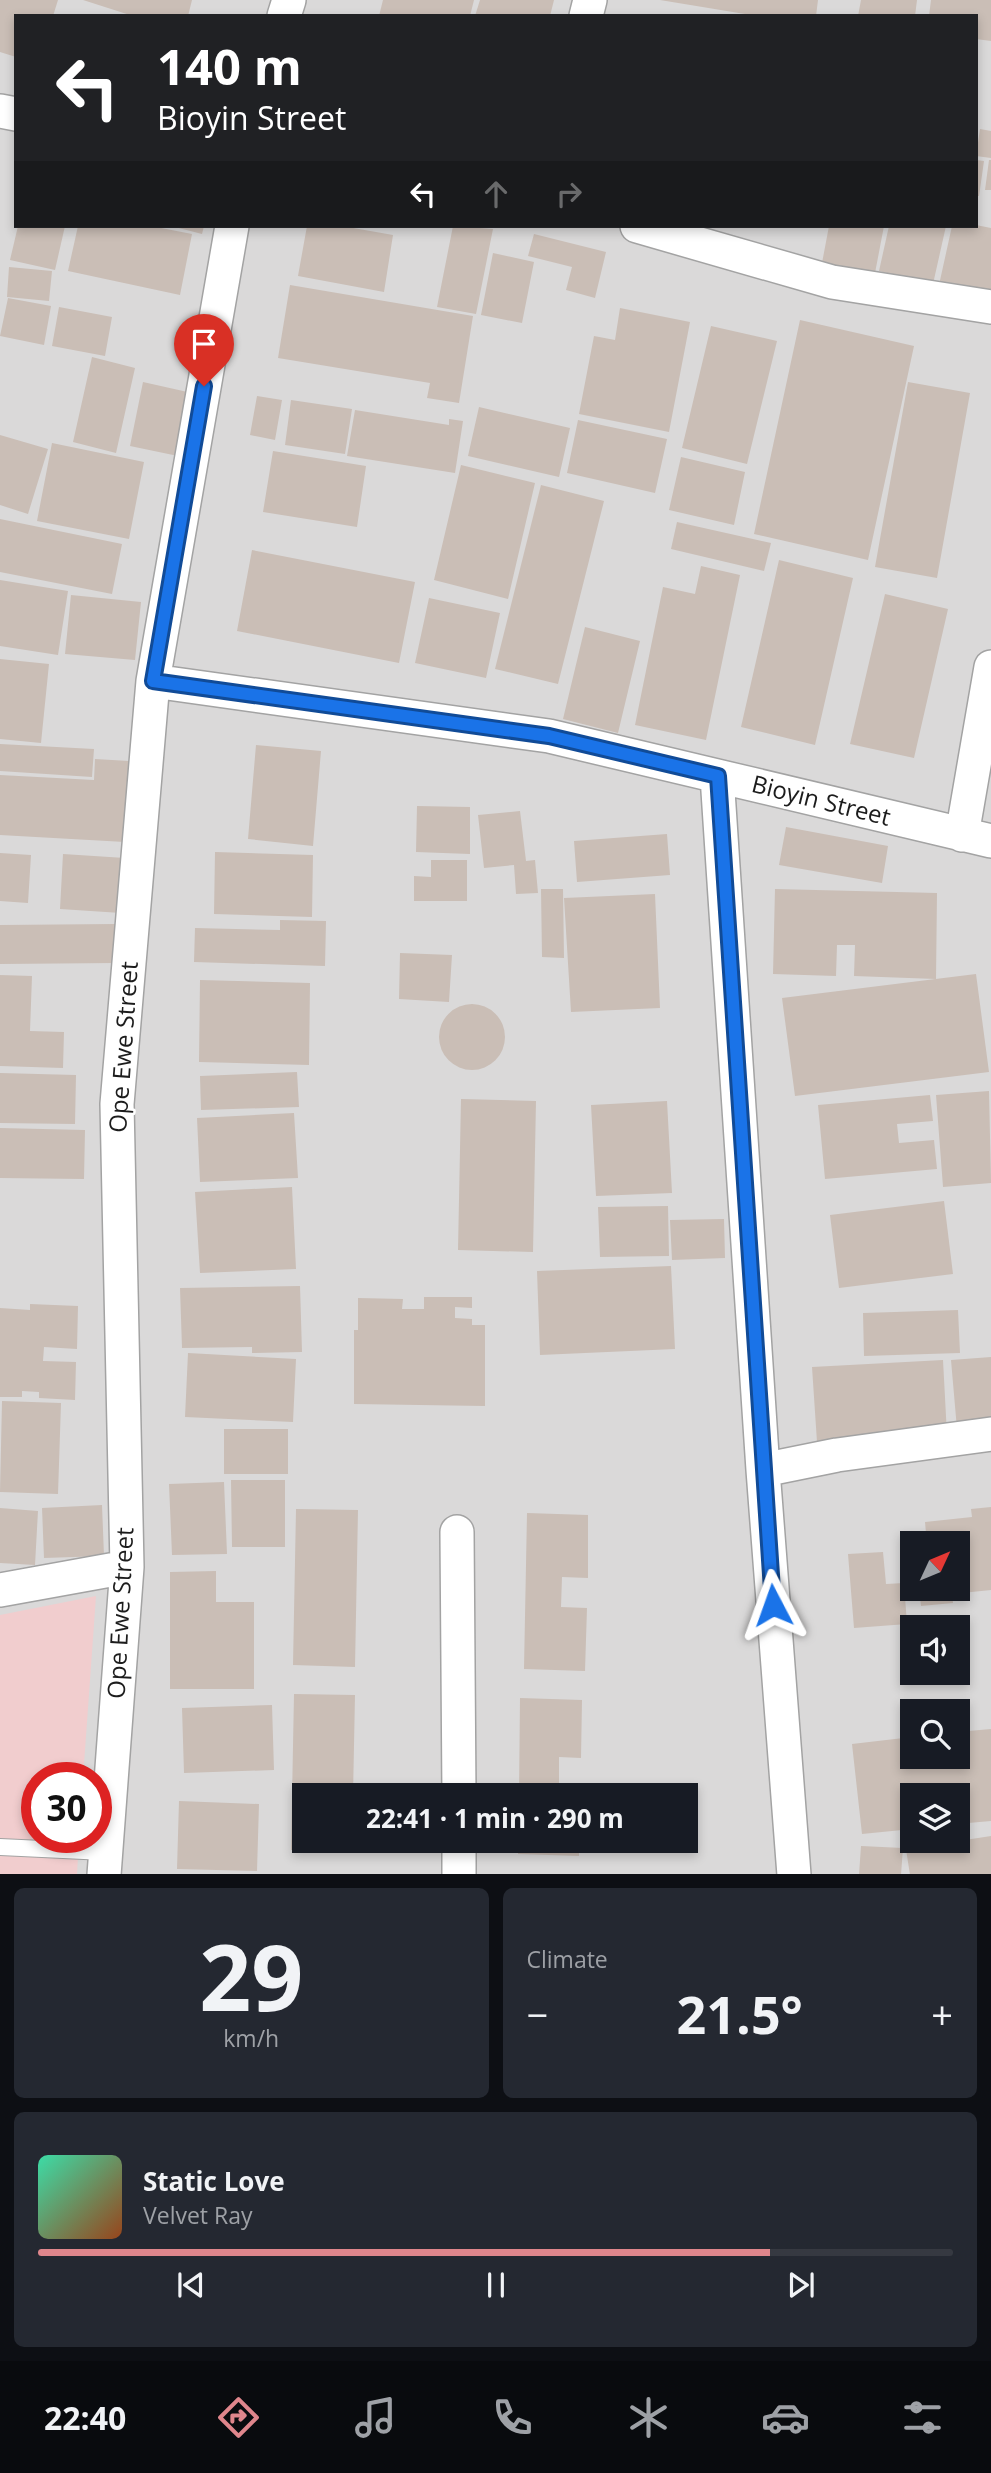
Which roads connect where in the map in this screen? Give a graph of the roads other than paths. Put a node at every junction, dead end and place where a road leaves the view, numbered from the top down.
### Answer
1 (232, 228) edge
2 (644, 228) edge
3 (991, 307) edge
4 (991, 667) edge
5 (153, 681) junction
6 (718, 776) junction
7 (976, 838) edge
8 (991, 1434) edge
9 (762, 1470) junction
10 (457, 1532) dead end
11 (127, 1567) junction
12 (0, 1590) edge
13 (459, 1783) edge
14 (0, 1847) edge
15 (459, 1853) edge
16 (105, 1863) edge
17 (459, 1874) edge
18 (794, 1874) edge

1 - 5 street, Ope Ewe Street
2 - 3 street
4 - 7 street
5 - 6 street, Bioyin Street
5 - 11 street, Ope Ewe Street
6 - 7 street, Bioyin Street
6 - 9 street
8 - 9 street
9 - 18 street
10 - 13 street
11 - 12 street
11 - 16 street, Ope Ewe Street
14 - 16 lane
15 - 17 street

